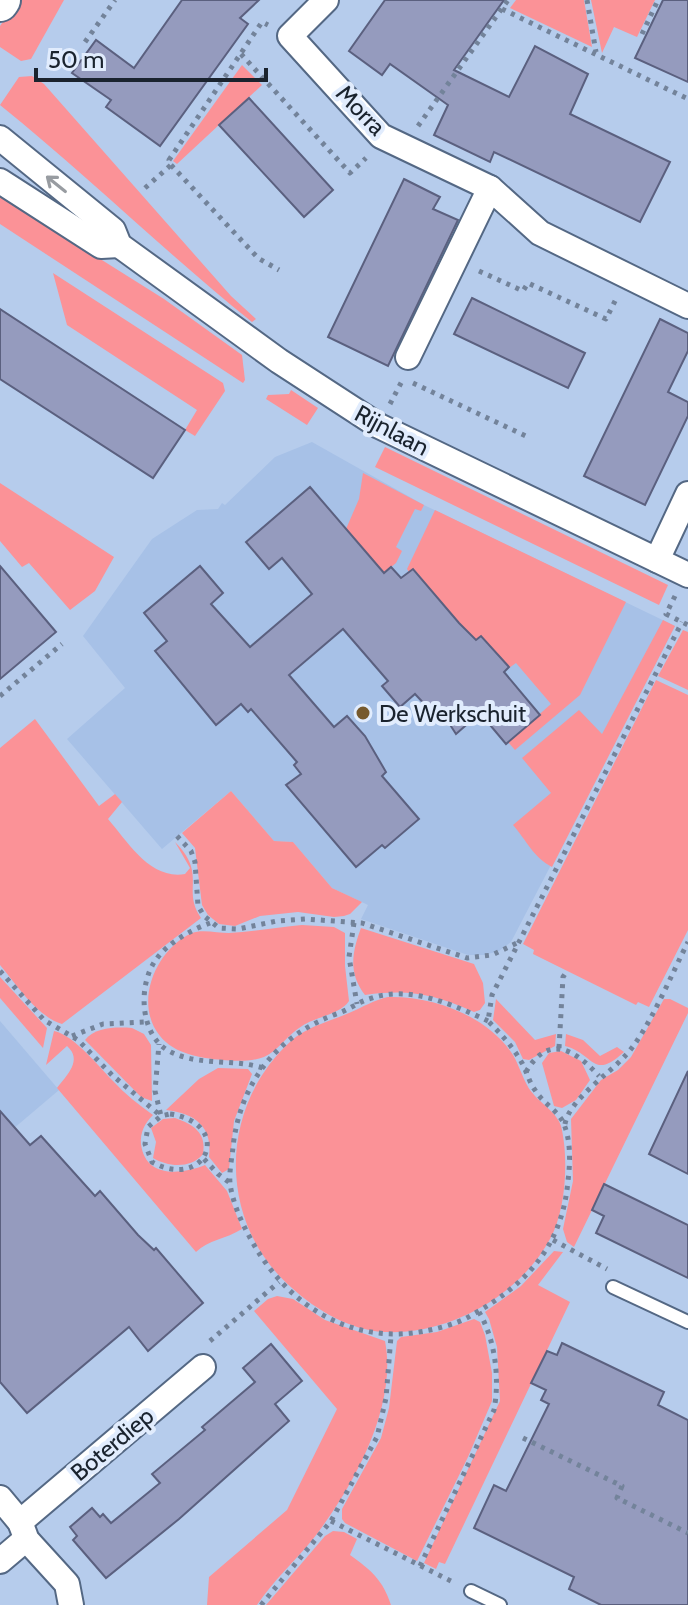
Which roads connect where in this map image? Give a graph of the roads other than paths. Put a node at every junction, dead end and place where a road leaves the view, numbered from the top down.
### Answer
1 (326, 0) edge
2 (0, 138) edge
3 (0, 181) edge
4 (490, 188) junction
5 (119, 245) junction
6 (688, 306) edge
7 (406, 367) road end
8 (688, 494) edge
9 (657, 560) junction
10 (687, 575) edge
11 (613, 1287) road end
12 (688, 1322) edge
13 (203, 1367) road end
14 (0, 1498) edge
15 (23, 1530) junction
16 (0, 1561) edge
17 (471, 1591) road end
18 (71, 1605) edge
19 (500, 1605) edge

1 - 4 street, Morra
5 -> 2 street, Rijnlaan
3 - 5 street, Rijnlaan
4 - 6 street, Morra
4 - 7 street
5 - 9 street, Rijnlaan
8 - 9 street
9 - 10 street, Rijnlaan
11 - 12 lane
13 - 15 street, Boterdiep
14 - 15 street
15 - 16 street, Boterdiep
15 - 18 street
17 - 19 lane

